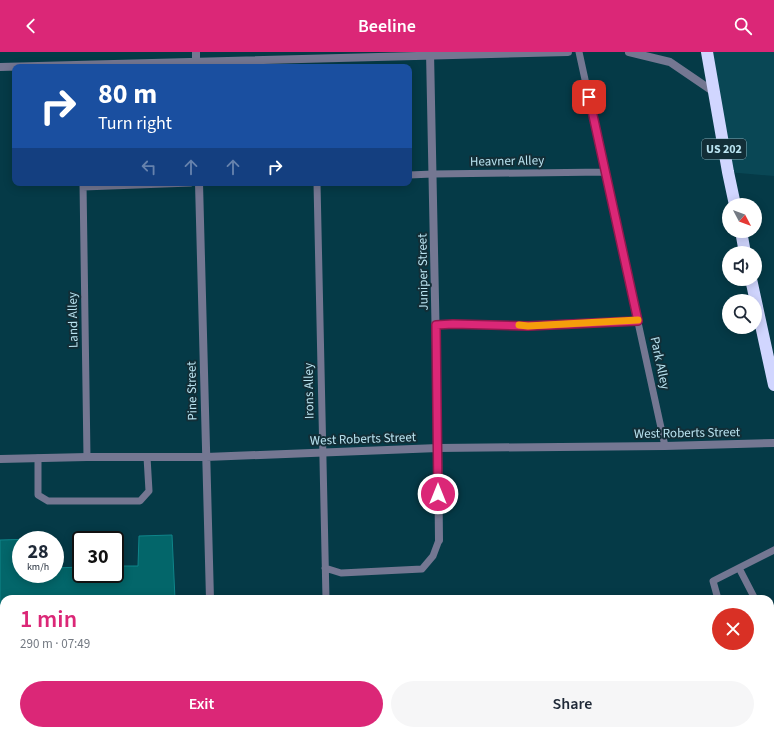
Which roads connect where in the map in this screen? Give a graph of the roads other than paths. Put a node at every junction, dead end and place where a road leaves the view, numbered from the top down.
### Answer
1 (196, 52) edge
2 (568, 52) edge
3 (579, 52) edge
4 (629, 52) edge
5 (707, 52) edge
6 (430, 54) edge
7 (196, 64) edge
8 (0, 67) edge
9 (12, 67) edge
10 (714, 92) junction
11 (605, 172) junction
12 (432, 174) junction
13 (412, 175) edge
14 (83, 186) edge
15 (199, 186) edge
16 (317, 186) edge
17 (734, 198) edge
18 (753, 286) edge
19 (638, 321) junction
20 (436, 325) junction
21 (773, 380) edge
22 (774, 442) edge
23 (665, 446) junction
24 (438, 448) junction
25 (323, 452) junction
26 (87, 457) junction
27 (206, 457) junction
28 (38, 458) junction
29 (147, 458) junction
30 (0, 459) edge
31 (438, 540) joint
32 (774, 550) edge
33 (326, 568) junction
34 (739, 568) junction
35 (210, 595) edge
36 (326, 595) edge
37 (717, 595) edge
38 (753, 595) edge

1 - 7 street
2 - 6 street
3 - 11 lane, Park Alley
4 - 10 street
5 - 10 highway, US 202
6 - 7 street
6 - 12 street, Juniper Street
8 - 9 street
10 - 17 highway, US 202
11 - 12 lane, Heavner Alley
11 - 19 lane, Park Alley
12 - 13 lane, Heavner Alley
12 - 20 street, Juniper Street
14 - 26 lane, Land Alley
15 - 27 street, Pine Street
16 - 25 lane, Irons Alley
18 - 21 highway
19 - 20 lane
19 - 23 lane, Park Alley
20 - 24 street, Juniper Street
22 - 23 street, West Roberts Street
23 - 24 street, West Roberts Street
24 - 25 street, West Roberts Street
24 - 31 street, Juniper Street
25 - 27 street, West Roberts Street
25 - 33 lane, Irons Alley
26 - 28 street, West Roberts Street
26 - 29 street, West Roberts Street
27 - 29 street, West Roberts Street
27 - 35 street, Pine Street
28 - 29 lane
28 - 30 street, West Roberts Street
31 - 33 lane
32 - 34 lane
33 - 36 lane, Irons Alley
34 - 37 lane
34 - 38 lane

